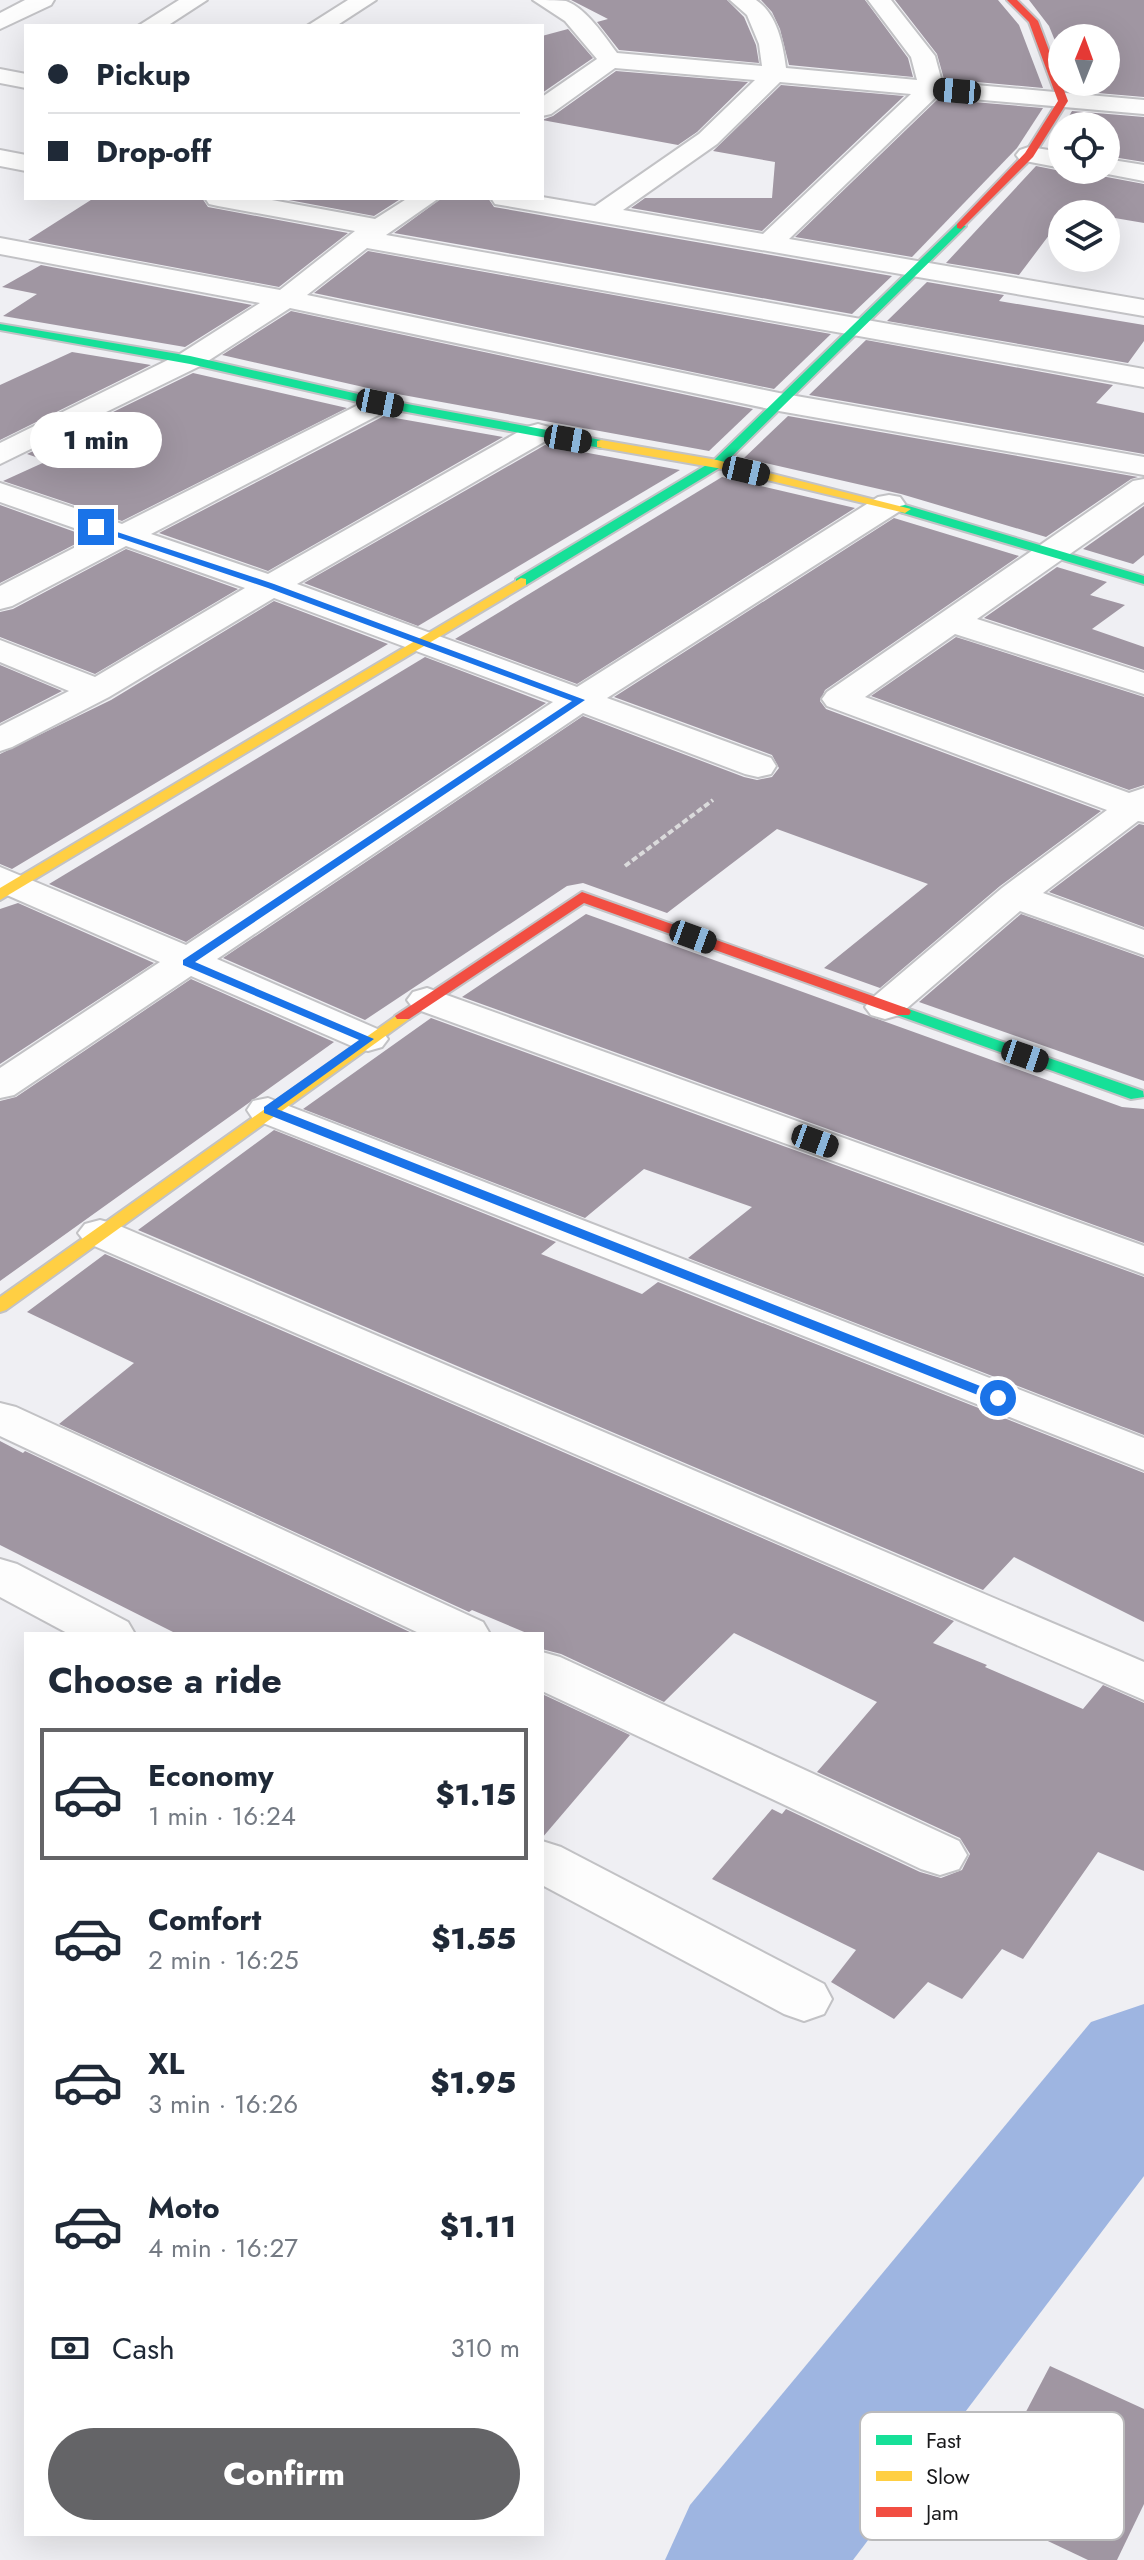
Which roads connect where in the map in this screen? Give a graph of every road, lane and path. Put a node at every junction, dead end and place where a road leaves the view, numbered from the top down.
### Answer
1 (43, 0) edge
2 (196, 0) edge
3 (365, 0) edge
4 (544, 0) edge
5 (741, 0) edge
6 (879, 0) edge
7 (1012, 0) edge
8 (0, 22) edge
9 (154, 24) edge
10 (323, 24) edge
11 (610, 60) junction
12 (775, 74) junction
13 (0, 76) edge
14 (24, 81) edge
15 (931, 88) junction
16 (1063, 101) junction
17 (1144, 107) edge
18 (544, 108) edge
19 (1029, 155) junction
20 (0, 158) edge
21 (1048, 158) edge
22 (24, 163) edge
23 (1120, 169) edge
24 (1144, 173) edge
25 (227, 200) edge
26 (423, 200) edge
27 (515, 200) edge
28 (599, 215) junction
29 (371, 233) junction
30 (770, 242) junction
31 (0, 246) edge
32 (920, 269) junction
33 (285, 299) junction
34 (1144, 308) edge
35 (856, 328) junction
36 (3, 329) edge
37 (190, 360) junction
38 (1144, 378) edge
39 (779, 402) junction
40 (380, 403) junction
41 (538, 433) junction
42 (0, 455) edge
43 (717, 464) junction
44 (1144, 466) edge
45 (1144, 488) edge
46 (0, 492) edge
47 (889, 504) junction
48 (120, 536) junction
49 (1054, 552) junction
50 (1144, 580) edge
51 (271, 586) junction
52 (0, 599) edge
53 (953, 622) junction
54 (422, 642) junction
55 (0, 650) edge
56 (1144, 684) edge
57 (97, 690) junction
58 (580, 700) junction
59 (0, 740) edge
60 (758, 766) joint
61 (1140, 806) edge
62 (5, 886) edge
63 (1015, 896) junction
64 (582, 897) junction
65 (1144, 943) edge
66 (187, 962) junction
67 (427, 1000) junction
68 (885, 1007) junction
69 (368, 1039) junction
70 (0, 1086) edge
71 (1137, 1095) dead end
72 (268, 1110) junction
73 (100, 1233) junction
74 (1144, 1261) edge
75 (0, 1306) edge
76 (0, 1418) edge
77 (1144, 1455) edge
78 (0, 1576) edge
79 (106, 1632) edge
80 (461, 1632) edge
81 (544, 1671) edge
82 (1144, 1682) edge
83 (940, 1855) dead end
84 (544, 1862) edge
85 (804, 1999) dead end

1 - 8 street
2 - 9 street
3 - 10 street
4 - 11 street
5 - 12 street
6 - 15 street
7 - 16 street
11 - 12 street
11 - 18 street
12 - 15 street
12 - 28 street
13 - 14 street
15 - 16 street
15 - 30 street
16 - 17 street
16 - 19 street
19 - 21 street
19 - 32 street
20 - 22 street
23 - 24 street
25 - 29 street
26 - 29 street
27 - 28 street
28 - 30 street
29 - 33 street
29 - 35 street
30 - 32 street
31 - 33 street
32 - 34 street
32 - 35 street
33 - 37 street
33 - 39 street
35 - 38 street
35 - 39 street
36 - 37 street
37 - 40 street
37 - 42 street
39 - 43 street
39 - 44 street
40 - 41 street
40 - 48 street
41 - 43 street
41 - 51 street
43 - 47 street
43 - 54 street
45 - 49 street
46 - 48 street
47 - 49 street
47 - 58 street
48 - 51 street
48 - 52 street
49 - 50 street
49 - 53 street
51 - 54 street
51 - 57 street
53 - 56 street
53 - 61 street
54 - 58 street
54 - 62 street
55 - 57 street
57 - 59 street
58 - 60 street
58 - 66 street
60 - 64 path
61 - 63 street
62 - 66 street
63 - 65 street
63 - 68 street
64 - 67 street
64 - 68 street
66 - 69 street
66 - 70 street
67 - 69 street
67 - 74 street
68 - 71 street
69 - 72 street
72 - 73 street
72 - 77 street
73 - 75 street
73 - 82 street
76 - 80 street
78 - 79 street
81 - 83 street
84 - 85 street

